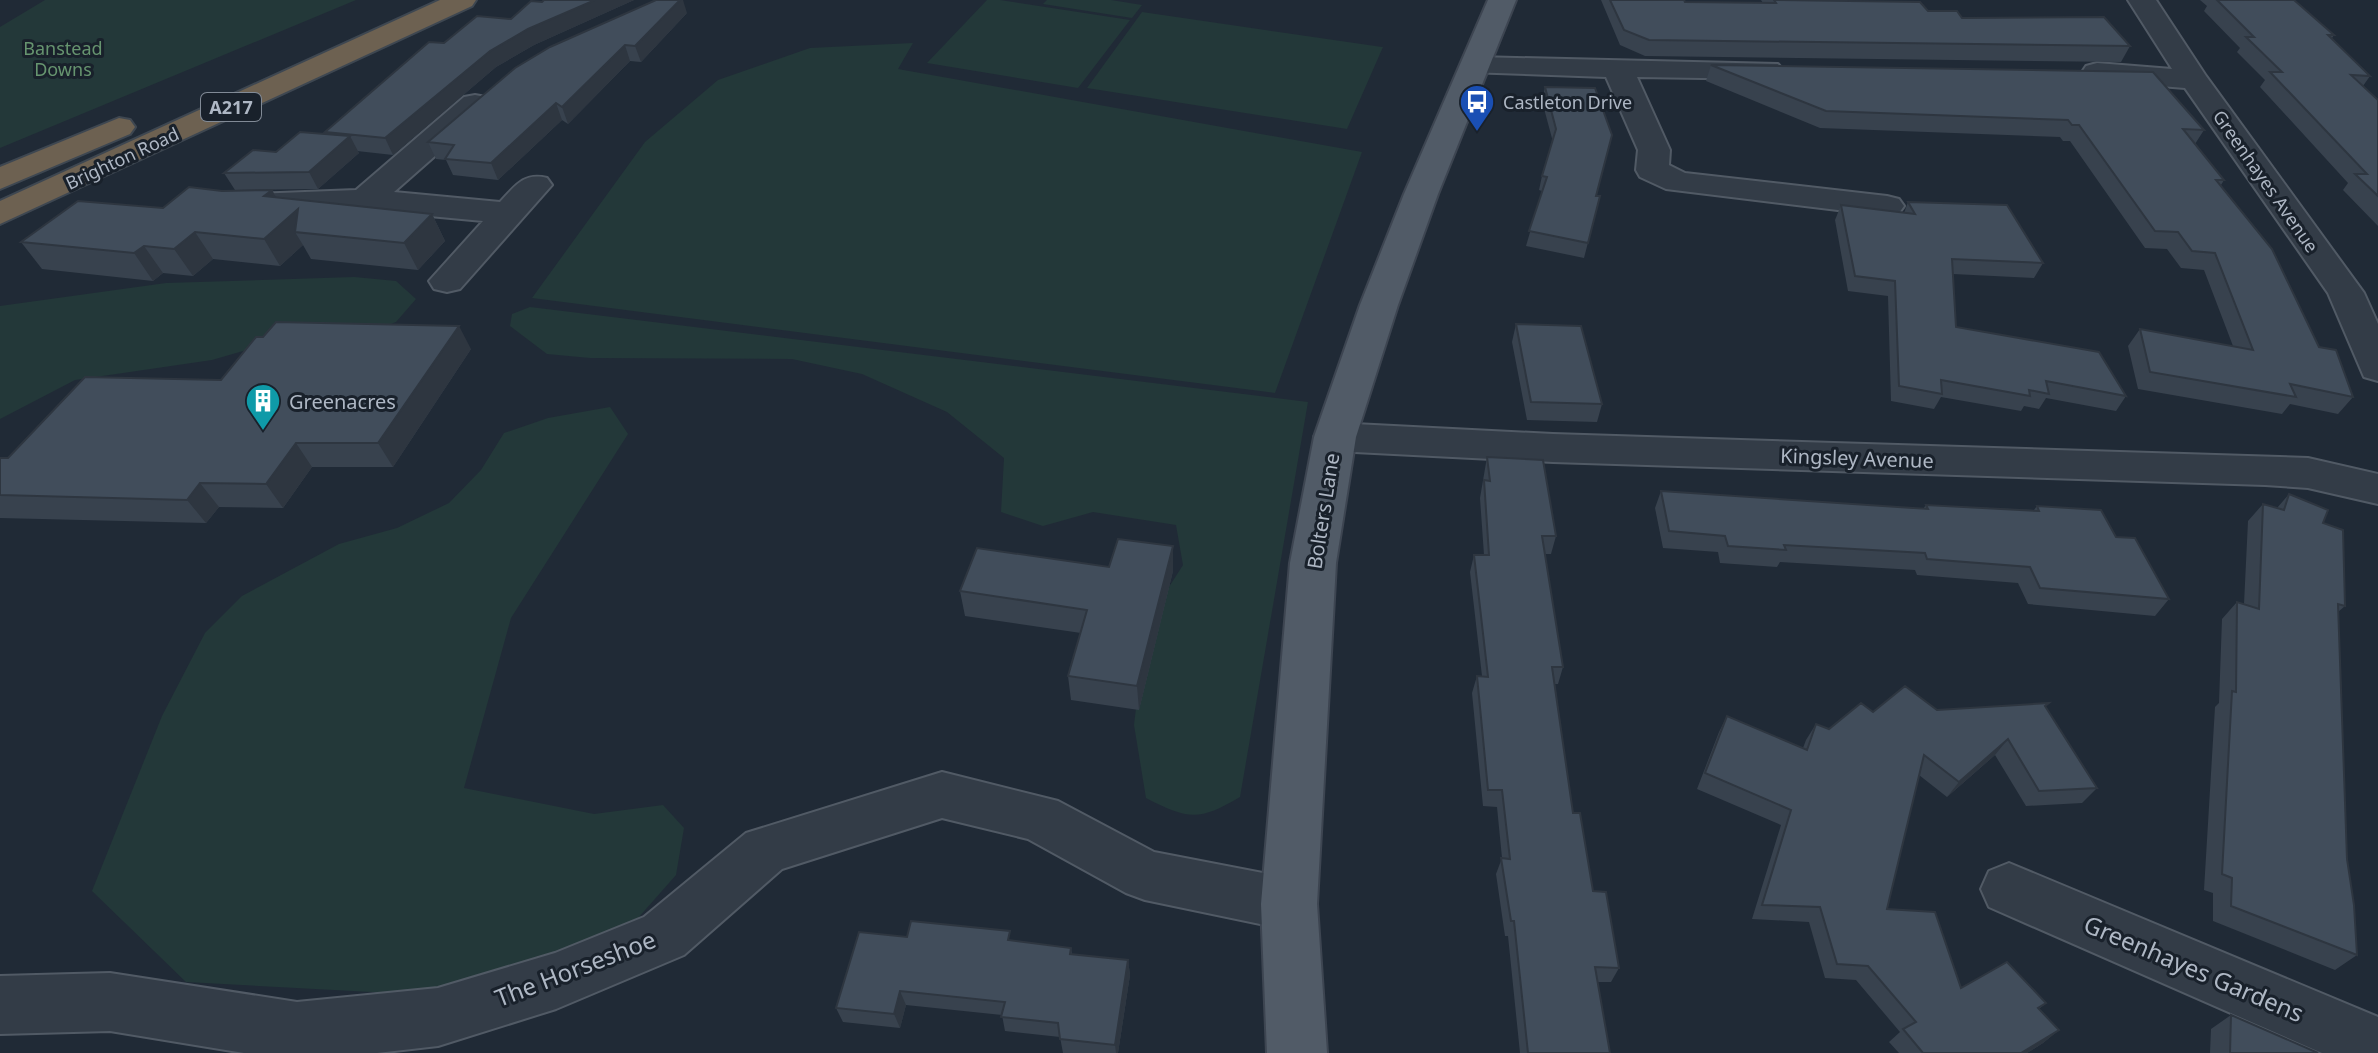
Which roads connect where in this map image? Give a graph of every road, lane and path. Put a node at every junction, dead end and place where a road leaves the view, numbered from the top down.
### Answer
1 (406, 0) edge
2 (462, 0) edge
3 (1502, 0) edge
4 (2142, 0) edge
5 (1477, 66) junction
6 (1618, 69) junction
7 (1792, 70) edge
8 (2062, 72) edge
9 (2194, 80) junction
10 (498, 85) edge
11 (0, 179) edge
12 (535, 185) dead end
13 (365, 200) junction
14 (222, 202) edge
15 (1887, 206) dead end
16 (509, 213) junction
17 (0, 214) edge
18 (447, 281) dead end
19 (2378, 368) edge
20 (1335, 437) junction
21 (2378, 489) edge
22 (2009, 889) dead end
23 (1289, 904) junction
24 (0, 1005) edge
25 (2378, 1047) edge
26 (1297, 1053) edge

1 - 11 highway, Brighton Road / A217
2 - 17 highway, Brighton Road / A217
3 - 5 main road, Bolters Lane
4 - 9 street, Greenhayes Avenue
5 - 6 street
5 - 20 main road, Bolters Lane
6 - 7 street
6 - 15 street
8 - 9 street
9 - 19 street, Greenhayes Avenue
10 - 13 street
12 - 16 street
13 - 14 street
13 - 16 street
16 - 18 street
20 - 21 street, Kingsley Avenue
20 - 23 main road, Bolters Lane
22 - 25 street, Greenhayes Gardens
23 - 24 street, The Horseshoe
23 - 26 main road, Bolters Lane

